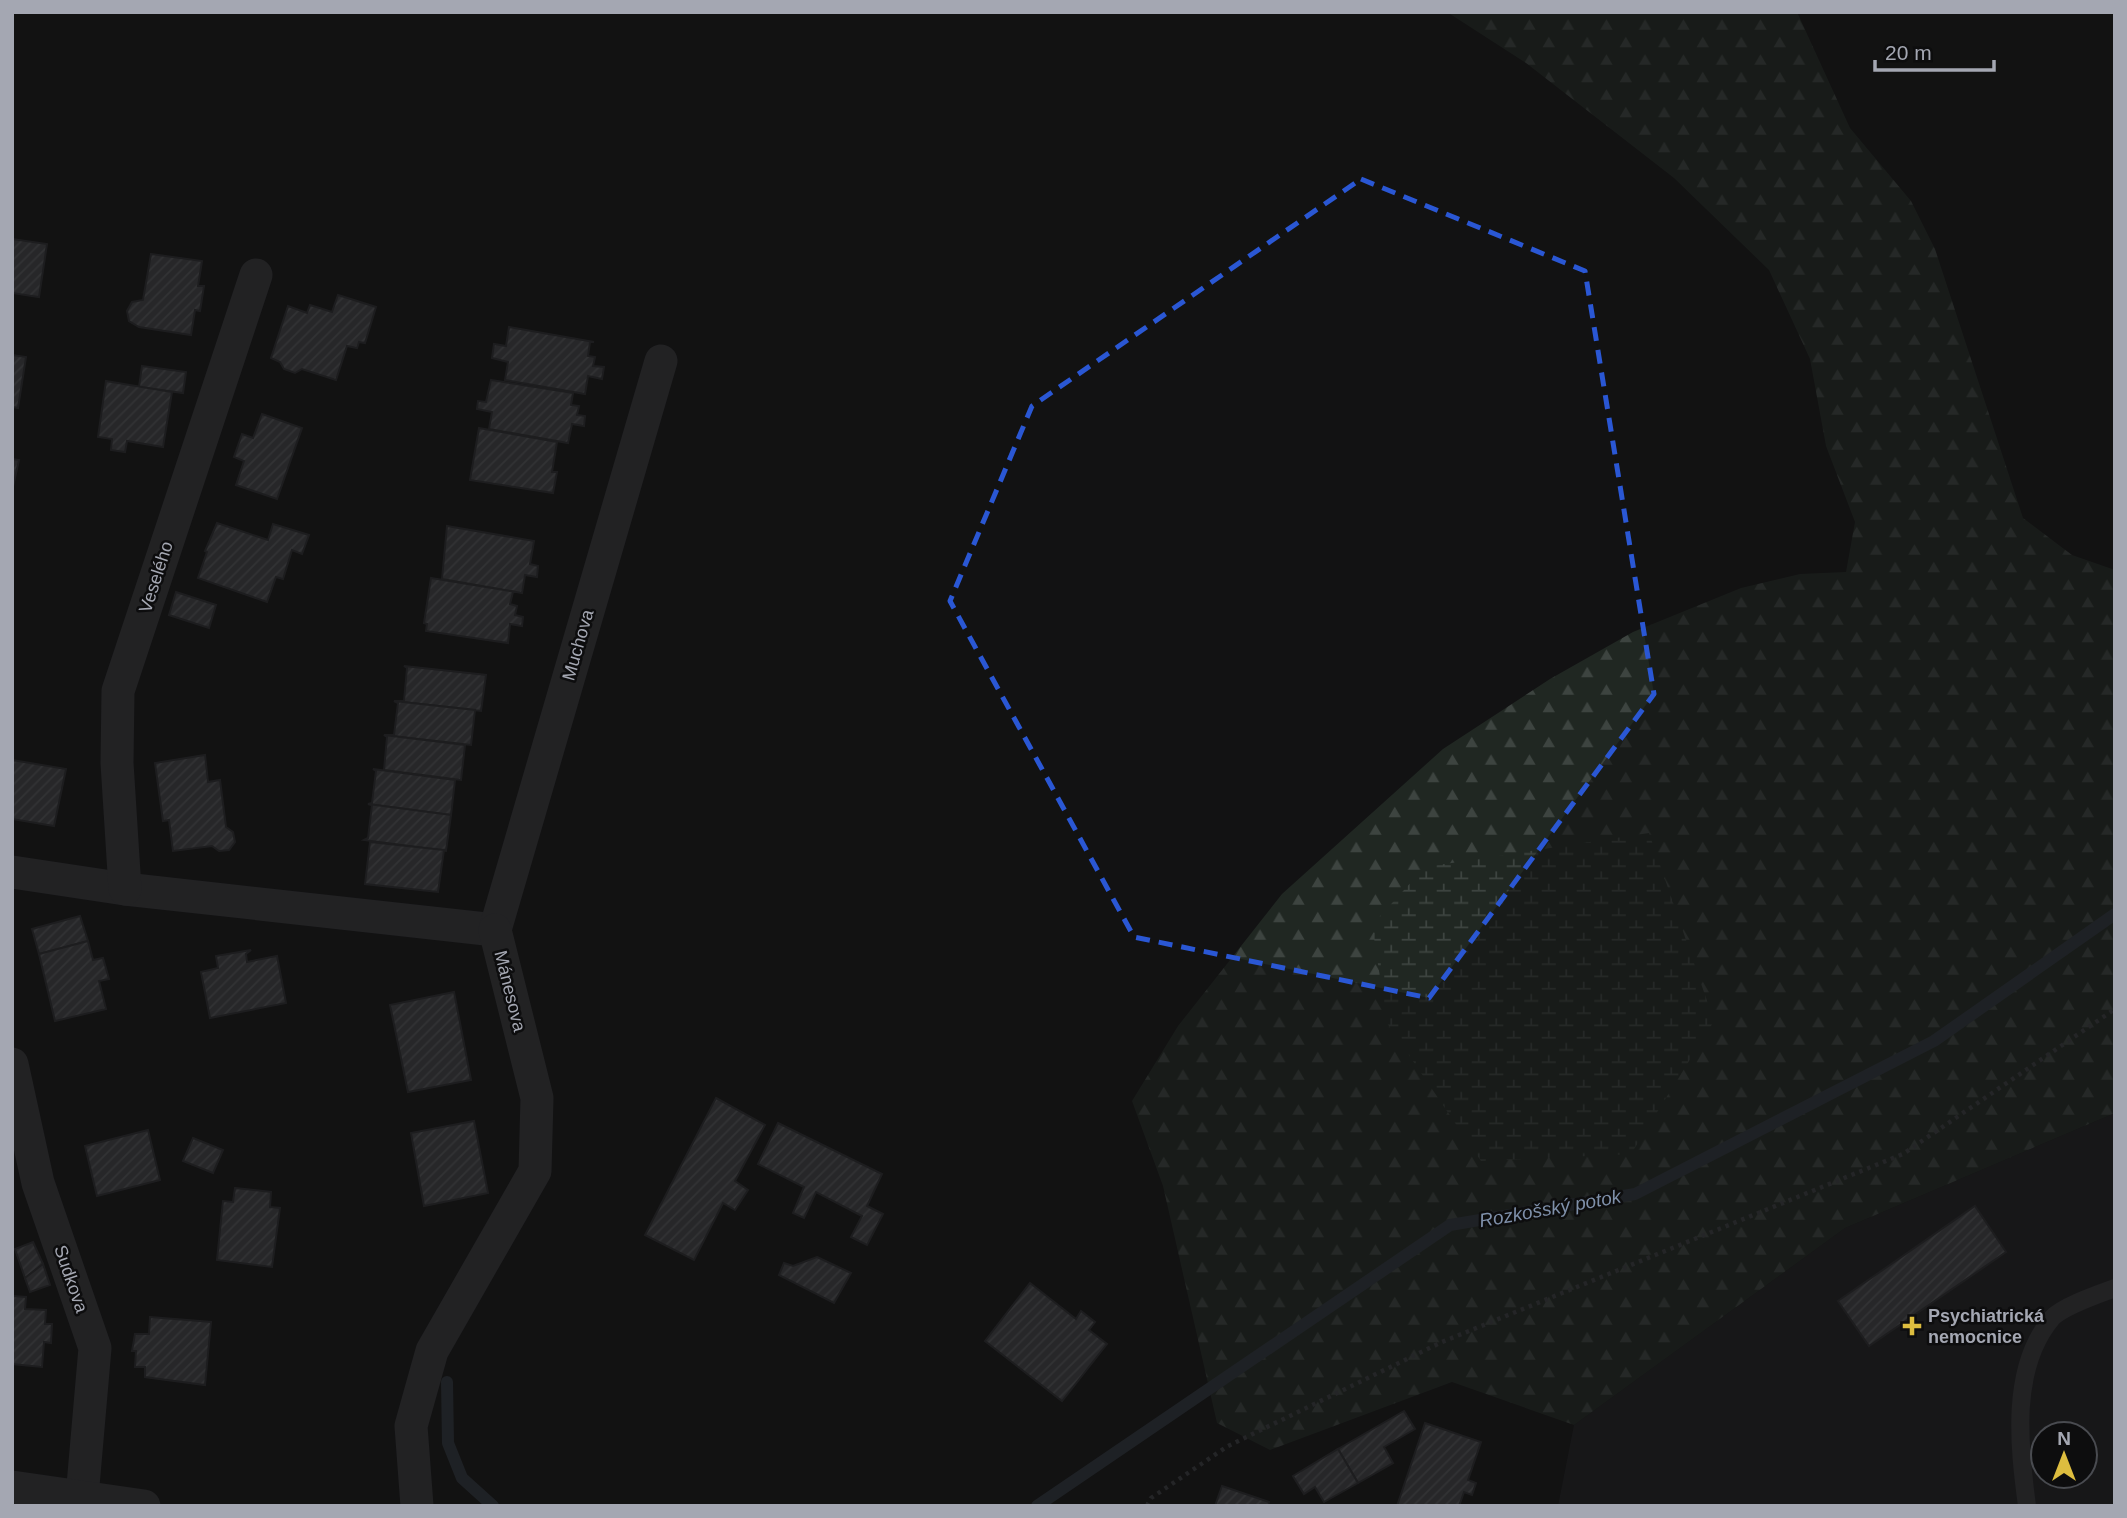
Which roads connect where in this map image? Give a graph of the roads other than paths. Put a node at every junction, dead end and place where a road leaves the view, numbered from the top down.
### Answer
1 (256, 275) dead end
2 (661, 361) dead end
3 (12, 872) edge
4 (125, 889) junction
5 (495, 930) junction
6 (12, 1064) edge
7 (2115, 1288) edge
8 (12, 1487) edge
9 (82, 1497) junction
10 (144, 1506) edge
11 (417, 1506) edge
12 (2026, 1506) edge

1 - 4 street, Veselého
2 - 5 street, Muchova
3 - 4 street, Mánesova
4 - 5 street, Mánesova
5 - 11 street, Mánesova
6 - 9 street, Sudkova
7 - 12 lane
8 - 9 street
9 - 10 street

